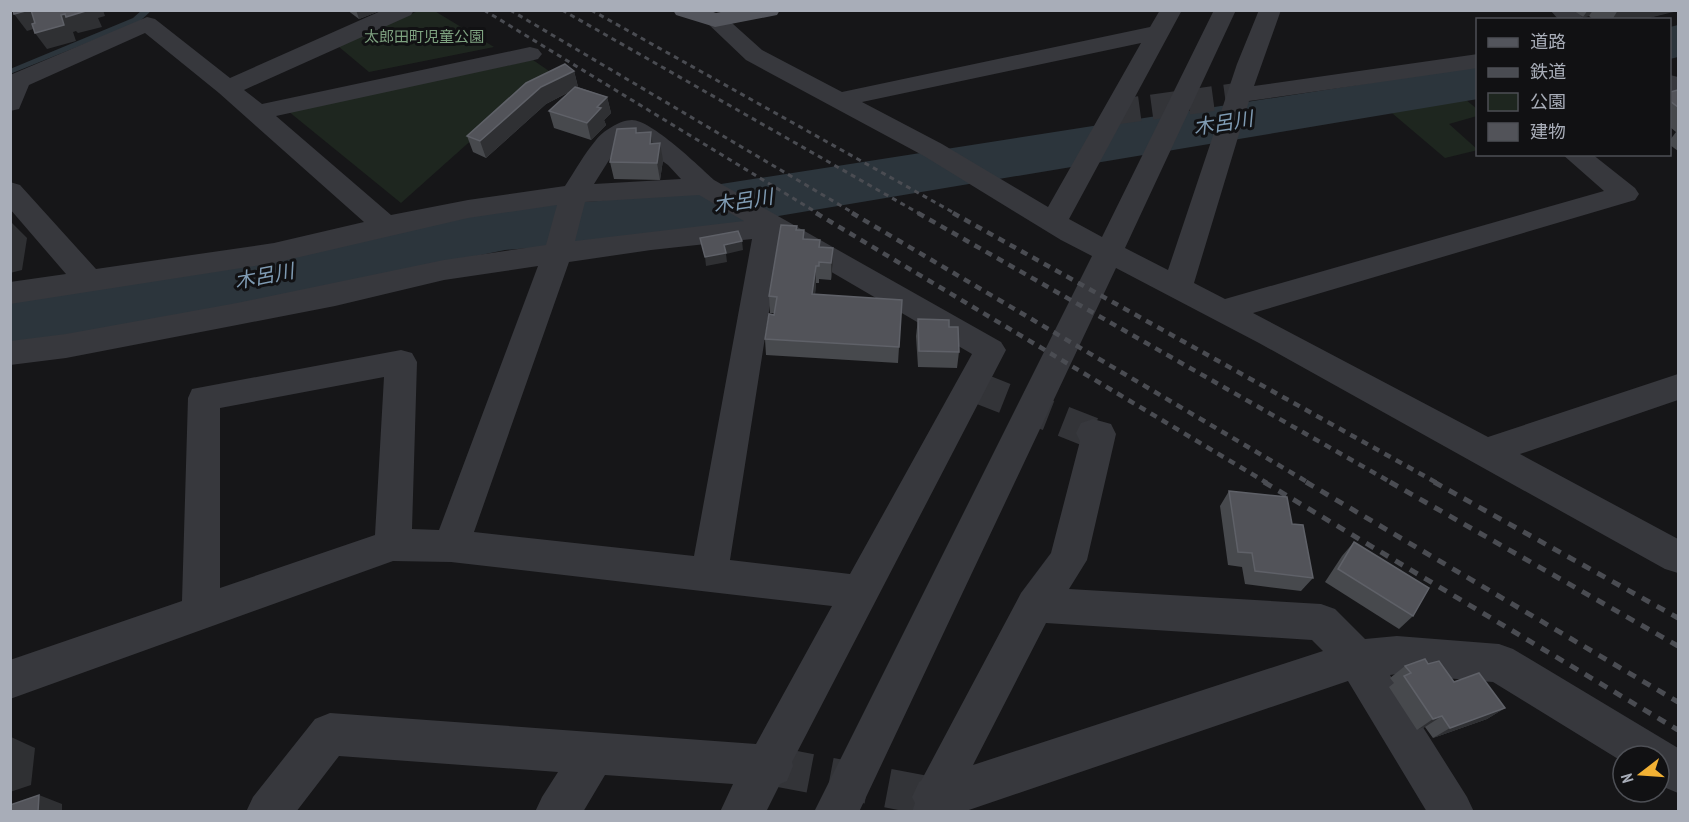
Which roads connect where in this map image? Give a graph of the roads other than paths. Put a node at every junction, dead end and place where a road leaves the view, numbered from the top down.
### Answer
1 (403, 10) edge
2 (684, 10) edge
3 (769, 10) edge
4 (1171, 10) edge
5 (1225, 10) edge
6 (1270, 10) edge
7 (157, 18) edge
8 (715, 20) junction
9 (1159, 32) junction
10 (530, 54) dead end
11 (1476, 61) edge
12 (228, 88) junction
13 (1238, 99) junction
14 (839, 100) junction
15 (10, 104) edge
16 (257, 113) junction
17 (1577, 156) edge
18 (708, 188) junction
19 (10, 191) edge
20 (573, 199) junction
21 (1053, 222) junction
22 (770, 225) junction
23 (386, 226) junction
24 (558, 251) junction
25 (89, 281) junction
26 (1177, 289) junction
27 (10, 293) edge
28 (1221, 311) junction
29 (10, 353) edge
30 (1678, 387) edge
31 (1093, 433) dead end
32 (1486, 452) junction
33 (393, 545) junction
34 (451, 546) junction
35 (1678, 557) edge
36 (710, 576) junction
37 (860, 591) junction
38 (1035, 605) junction
39 (201, 613) junction
40 (1357, 659) junction
41 (10, 680) edge
42 (1632, 744) edge
43 (595, 753) junction
44 (770, 765) junction
45 (936, 802) edge
46 (268, 812) edge
47 (558, 812) edge
48 (742, 812) edge
49 (836, 812) edge
50 (1452, 812) edge

1 - 12 street
2 - 8 main road
3 - 8 main road
4 - 9 street
5 - 49 street
6 - 13 street
7 - 12 street
7 - 15 street
8 - 14 street
9 - 14 street
9 - 21 street
10 - 16 street
11 - 13 street
12 - 16 street
13 - 26 street
14 - 21 street
16 - 23 street
17 - 28 street
18 - 20 street
18 - 20 street
18 - 22 street
19 - 25 street
20 - 23 street
20 - 24 street
21 - 26 street
22 - 24 street
22 - 36 street
22 - 37 street
23 - 25 street
24 - 29 street
24 - 34 street
25 - 27 street
26 - 28 street
28 - 32 street
30 - 32 street
31 - 38 street
32 - 35 street
33 - 34 street
33 - 39 street
33 - 39 street
34 - 36 street
36 - 37 street
37 - 44 street
38 - 40 street
38 - 45 street
39 - 41 street
40 - 42 street
40 - 45 street
40 - 50 street
43 - 44 street
43 - 46 street
43 - 47 street
44 - 48 street

